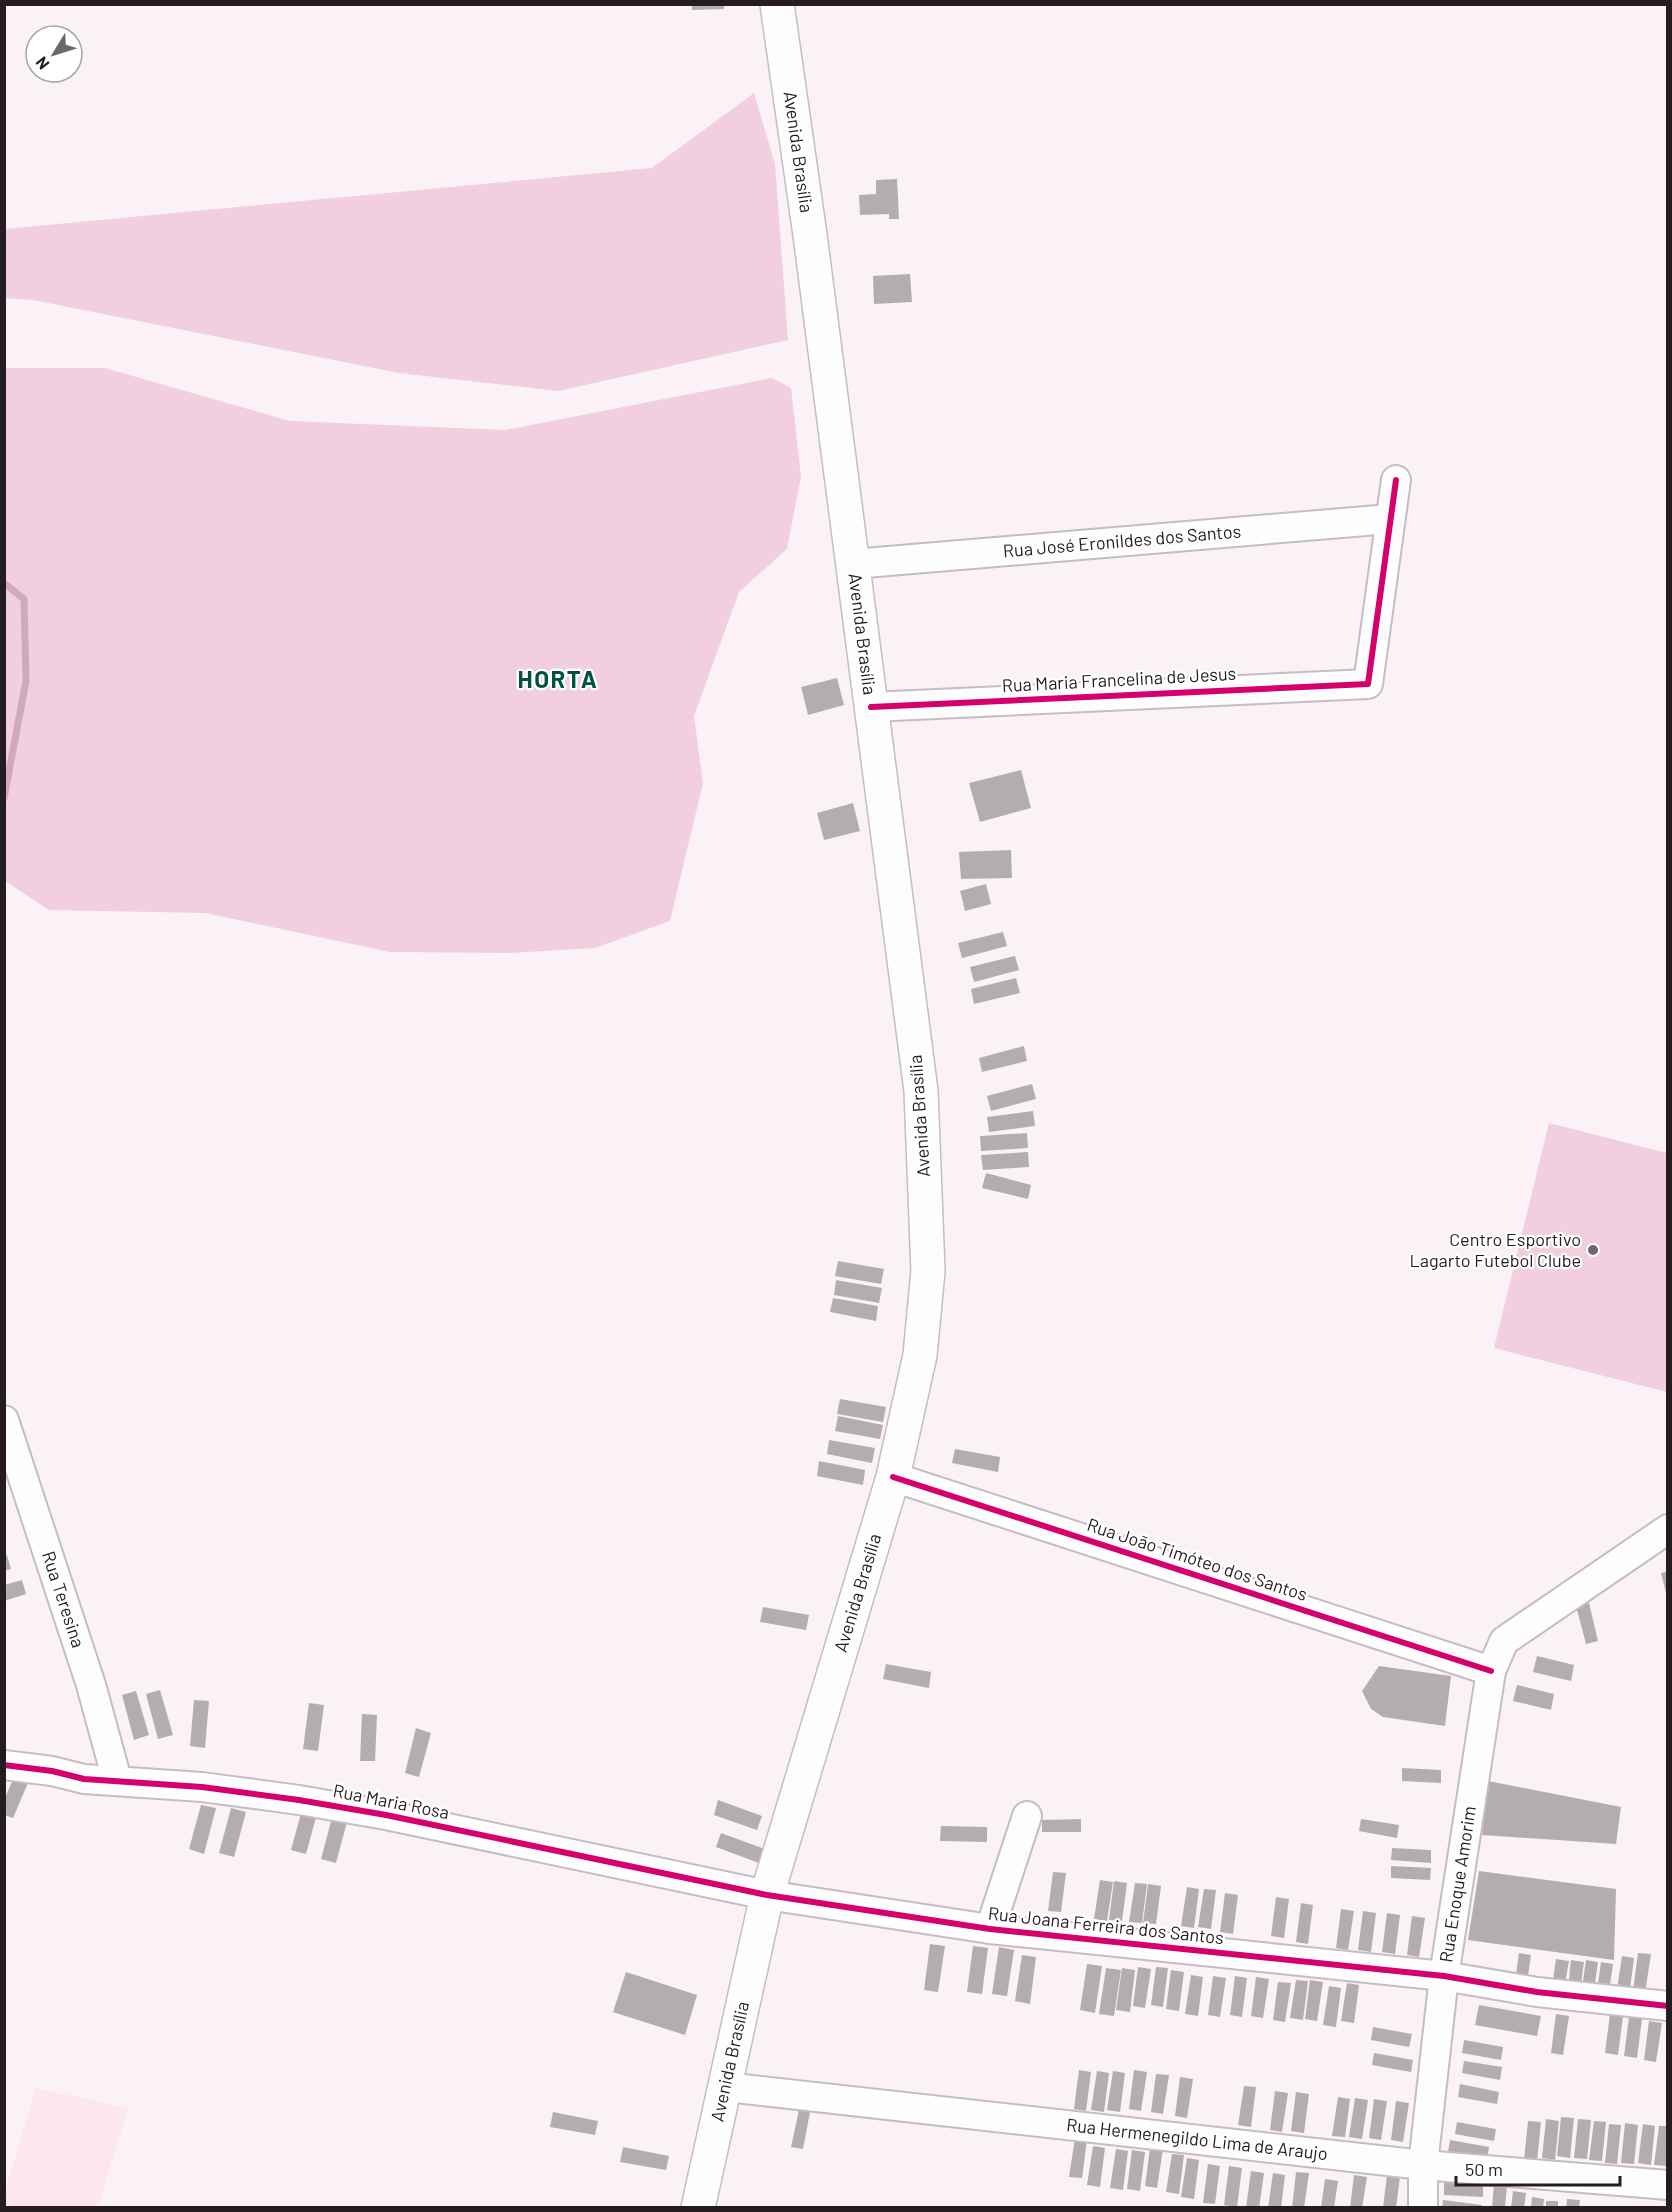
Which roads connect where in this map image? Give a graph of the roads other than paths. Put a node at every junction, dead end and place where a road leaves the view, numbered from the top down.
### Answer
1 (777, 4) edge
2 (1396, 480) dead end
3 (1390, 519) junction
4 (853, 564) junction
5 (871, 707) junction
6 (4, 1420) edge
7 (893, 1477) junction
8 (1668, 1529) edge
9 (1491, 1671) junction
10 (4, 1765) edge
11 (117, 1780) junction
12 (1028, 1816) dead end
13 (767, 1895) junction
14 (990, 1929) junction
15 (1444, 1976) junction
16 (1668, 2006) edge
17 (726, 2087) junction
18 (1423, 2165) junction
19 (1668, 2185) edge
20 (698, 2208) edge
21 (1423, 2208) edge

1 - 4 main road, Avenida Brasília
2 - 3 street
3 - 4 street, Rua José Eronildes dos Santos
3 - 5 street, Rua Maria Francelina de Jesus
4 - 5 main road, Avenida Brasília
5 - 7 main road, Avenida Brasília
6 - 11 street, Rua Teresina
7 - 9 street, Rua João Timóteo dos Santos
7 - 13 main road, Avenida Brasília
8 - 9 street
9 - 15 street, Rua Enoque Amorim
10 - 11 street, Rua Maria Rosa
11 - 13 street, Rua Maria Rosa
12 - 14 street
13 - 14 street, Rua Joana Ferreira dos Santos
13 - 17 main road, Avenida Brasília
14 - 15 street, Rua Joana Ferreira dos Santos
15 - 16 street, Rua Joana Ferreira dos Santos
15 - 18 street, Rua Enoque Amorim
17 - 18 street, Rua Hermenegildo Lima de Araujo
17 - 20 main road, Avenida Brasília
18 - 19 street, Rua Hermenegildo Lima de Araujo
18 - 21 street, Rua Enoque Amorim

